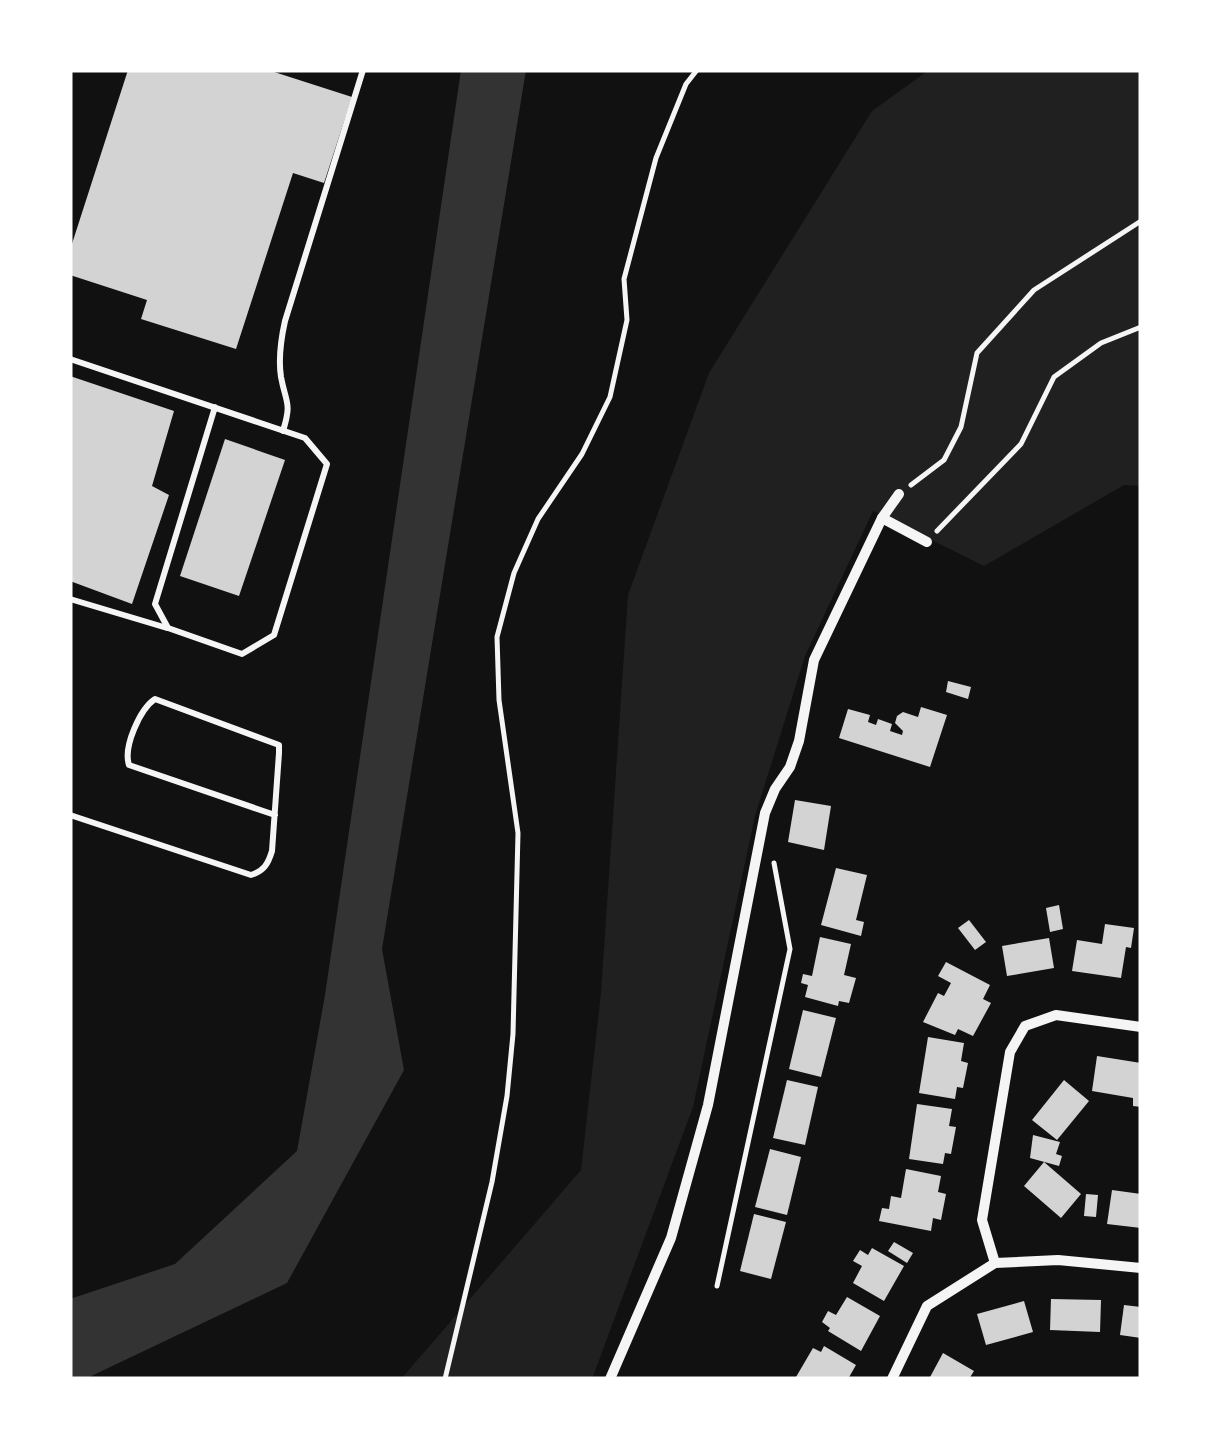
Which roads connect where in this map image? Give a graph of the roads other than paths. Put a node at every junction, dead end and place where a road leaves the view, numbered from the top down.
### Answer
1 (364, 70) edge
2 (70, 359) edge
3 (215, 407) junction
4 (283, 431) junction
5 (899, 494) road end
6 (882, 518) junction
7 (927, 542) road end
8 (70, 599) edge
9 (168, 628) junction
10 (70, 815) edge
11 (275, 815) junction
12 (1141, 1027) edge
13 (995, 1263) junction
14 (1141, 1268) edge
15 (610, 1379) edge
16 (892, 1379) edge

1 - 4 lane
2 - 3 lane
3 - 4 lane
3 - 9 lane
4 - 9 lane
5 - 6 street
6 - 7 street
6 - 15 street
8 - 9 lane
10 - 11 lane
11 - 11 lane
12 - 13 street
13 - 14 street
13 - 16 street

